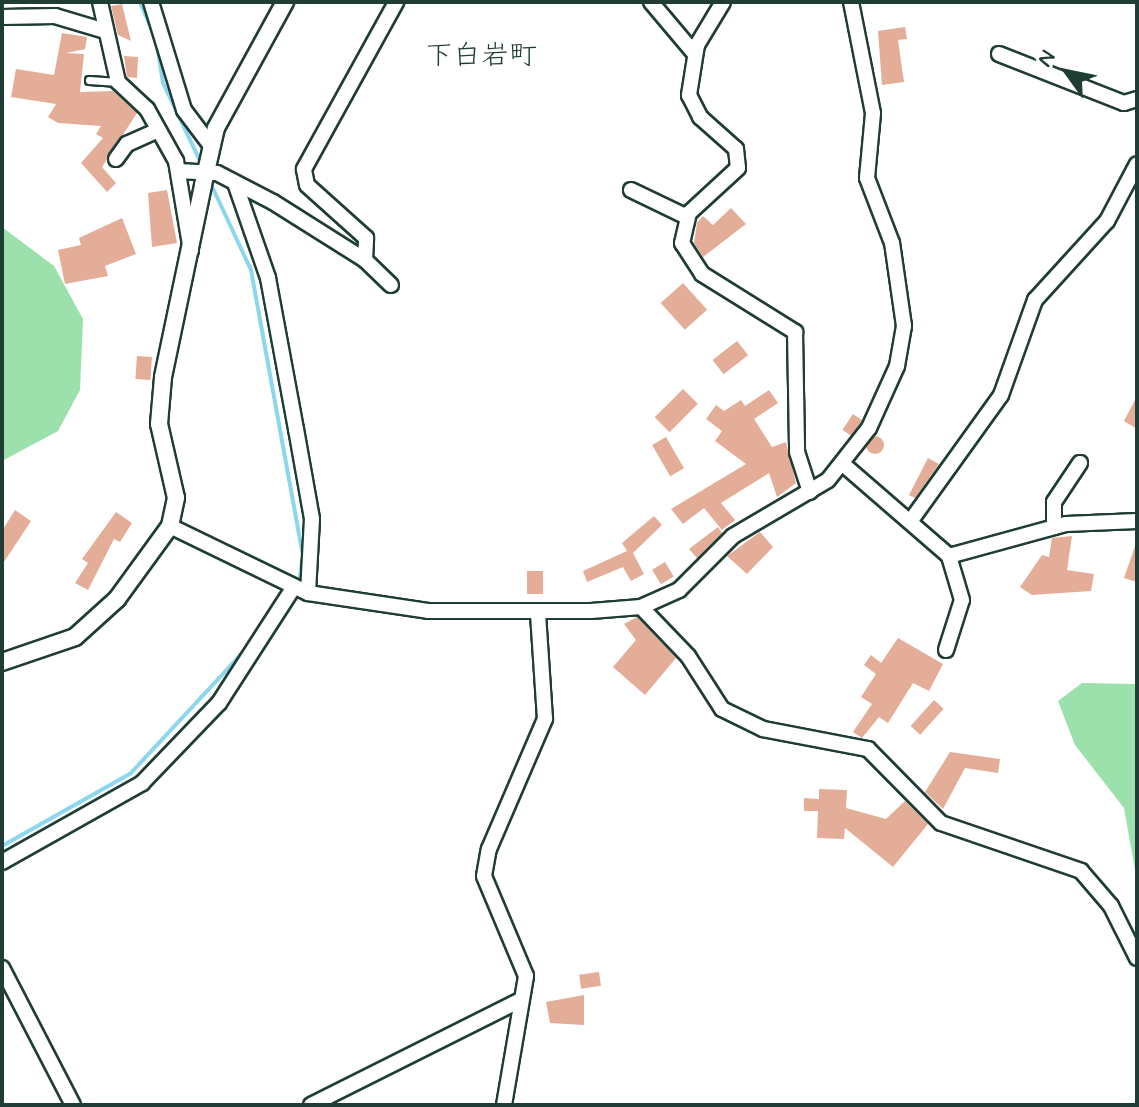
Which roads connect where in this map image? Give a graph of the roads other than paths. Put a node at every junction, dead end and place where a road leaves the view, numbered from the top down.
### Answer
1 (100, 2) edge
2 (151, 2) edge
3 (285, 2) edge
4 (396, 2) edge
5 (651, 2) edge
6 (723, 2) edge
7 (851, 2) edge
8 (2, 17) edge
9 (102, 30) junction
10 (695, 54) junction
11 (999, 54) dead end
12 (89, 80) dead end
13 (118, 82) junction
14 (1137, 99) edge
15 (158, 130) junction
16 (212, 147) junction
17 (116, 159) dead end
18 (1137, 164) edge
19 (178, 171) junction
20 (206, 172) junction
21 (235, 183) junction
22 (631, 190) dead end
23 (687, 217) junction
24 (191, 251) junction
25 (365, 260) junction
26 (391, 285) dead end
27 (1080, 463) dead end
28 (844, 465) junction
29 (810, 492) junction
30 (912, 519) junction
31 (1137, 521) edge
32 (170, 526) junction
33 (1054, 527) junction
34 (949, 556) junction
35 (293, 588) junction
36 (308, 593) junction
37 (641, 607) junction
38 (538, 613) junction
39 (946, 650) dead end
40 (2, 662) edge
41 (2, 862) edge
42 (1137, 958) edge
43 (2, 968) edge
44 (521, 1000) junction
45 (73, 1105) edge
46 (311, 1105) edge
47 (504, 1105) edge

1 - 9 street
2 - 16 street
3 - 16 street
4 - 25 street
5 - 10 street
6 - 10 street
7 - 28 street
8 - 9 street
9 - 13 street
10 - 23 street
11 - 14 street
12 - 13 lane
13 - 15 street
15 - 17 street
15 - 19 street
16 - 20 street
18 - 30 street
19 - 20 street
19 - 24 street
20 - 21 street
20 - 24 street
21 - 25 street
21 - 36 street
22 - 23 street
23 - 29 street
24 - 32 street
25 - 26 street
27 - 33 street
28 - 29 street
28 - 30 street
29 - 37 street
30 - 34 street
31 - 33 street
32 - 35 street
32 - 40 street
33 - 34 street
34 - 39 street
35 - 36 street
35 - 41 street
36 - 38 street
37 - 38 street
37 - 42 street
38 - 44 street
43 - 45 street
44 - 46 street
44 - 47 street

